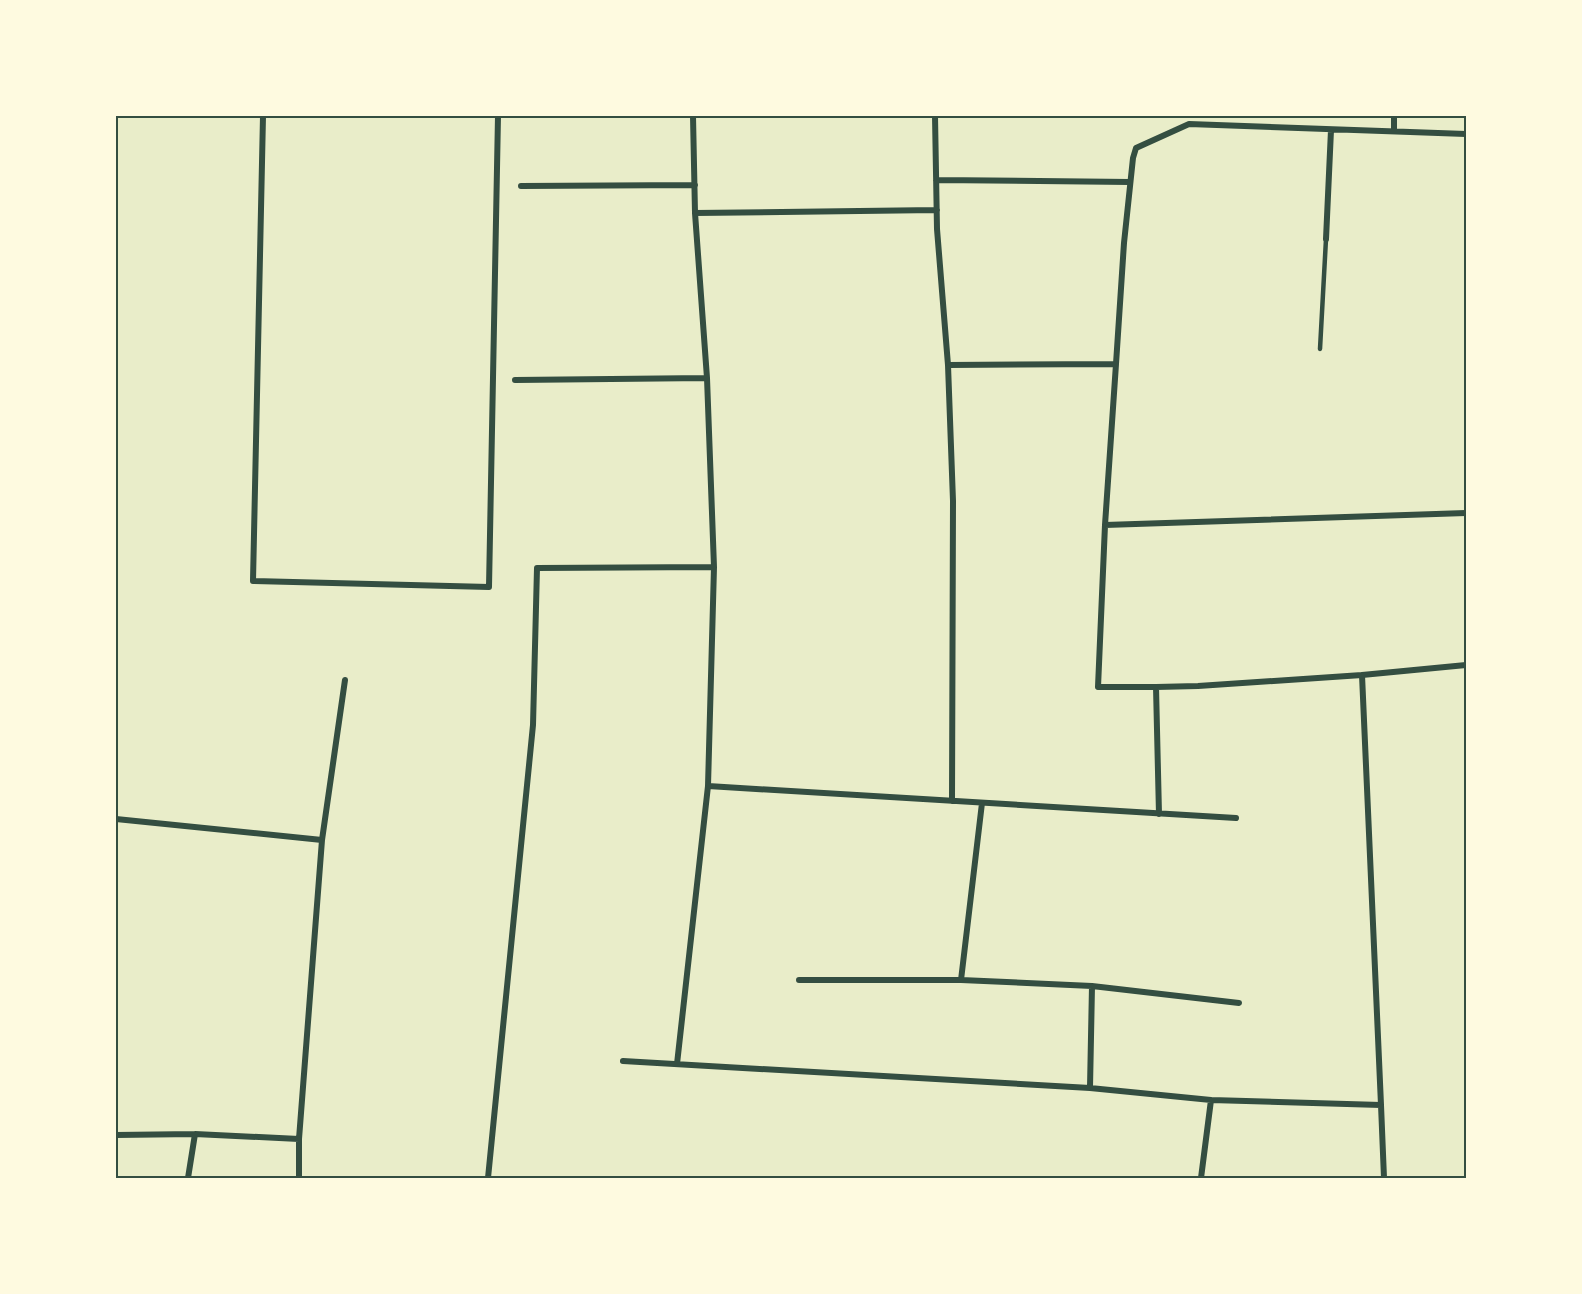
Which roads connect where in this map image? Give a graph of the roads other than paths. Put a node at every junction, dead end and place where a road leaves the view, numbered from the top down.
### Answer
1 (263, 116) edge
2 (498, 116) edge
3 (693, 116) edge
4 (935, 116) edge
5 (1189, 116) edge
6 (1394, 116) edge
7 (1189, 124) junction
8 (1331, 130) junction
9 (1394, 130) junction
10 (1467, 134) edge
11 (936, 180) junction
12 (1130, 182) junction
13 (695, 185) junction
14 (521, 186) dead end
15 (936, 210) junction
16 (695, 213) junction
17 (1326, 239) joint
18 (1320, 349) dead end
19 (1116, 364) junction
20 (948, 365) junction
21 (707, 378) junction
22 (515, 380) dead end
23 (1467, 513) edge
24 (1105, 525) junction
25 (714, 567) junction
26 (1467, 665) edge
27 (1362, 675) junction
28 (345, 680) dead end
29 (1156, 687) junction
30 (708, 786) junction
31 (952, 801) junction
32 (982, 802) junction
33 (1159, 814) junction
34 (1236, 818) dead end
35 (116, 819) edge
36 (322, 840) junction
37 (799, 980) dead end
38 (961, 980) junction
39 (1092, 986) junction
40 (1239, 1004) dead end
41 (623, 1061) dead end
42 (677, 1064) junction
43 (1090, 1088) junction
44 (1211, 1100) junction
45 (1381, 1105) junction
46 (195, 1134) junction
47 (116, 1135) edge
48 (299, 1139) junction
49 (188, 1179) edge
50 (299, 1179) edge
51 (488, 1179) edge
52 (1201, 1179) edge
53 (1384, 1179) edge

1 - 2 street
3 - 13 street
4 - 11 street
5 - 7 street
6 - 9 street
7 - 8 street
7 - 12 street
8 - 9 street
8 - 17 street
9 - 10 street
11 - 12 street
11 - 15 street
12 - 19 street
13 - 14 street
13 - 16 street
15 - 16 street
15 - 20 street
16 - 21 street
17 - 18 lane
19 - 20 street
19 - 24 street
20 - 31 street
21 - 22 street
21 - 25 street
23 - 24 street
24 - 29 street
25 - 30 street
25 - 51 street
26 - 27 street
27 - 29 street
27 - 45 street
28 - 36 street
29 - 33 street
30 - 31 street
30 - 42 street
31 - 32 street
32 - 33 street
32 - 38 street
33 - 34 street
35 - 36 street
36 - 48 street
37 - 38 street
38 - 39 street
39 - 40 street
39 - 43 street
41 - 42 street
42 - 43 street
43 - 44 street
44 - 45 street
44 - 52 street
45 - 53 street
46 - 47 street
46 - 48 street
46 - 49 street
48 - 50 street

